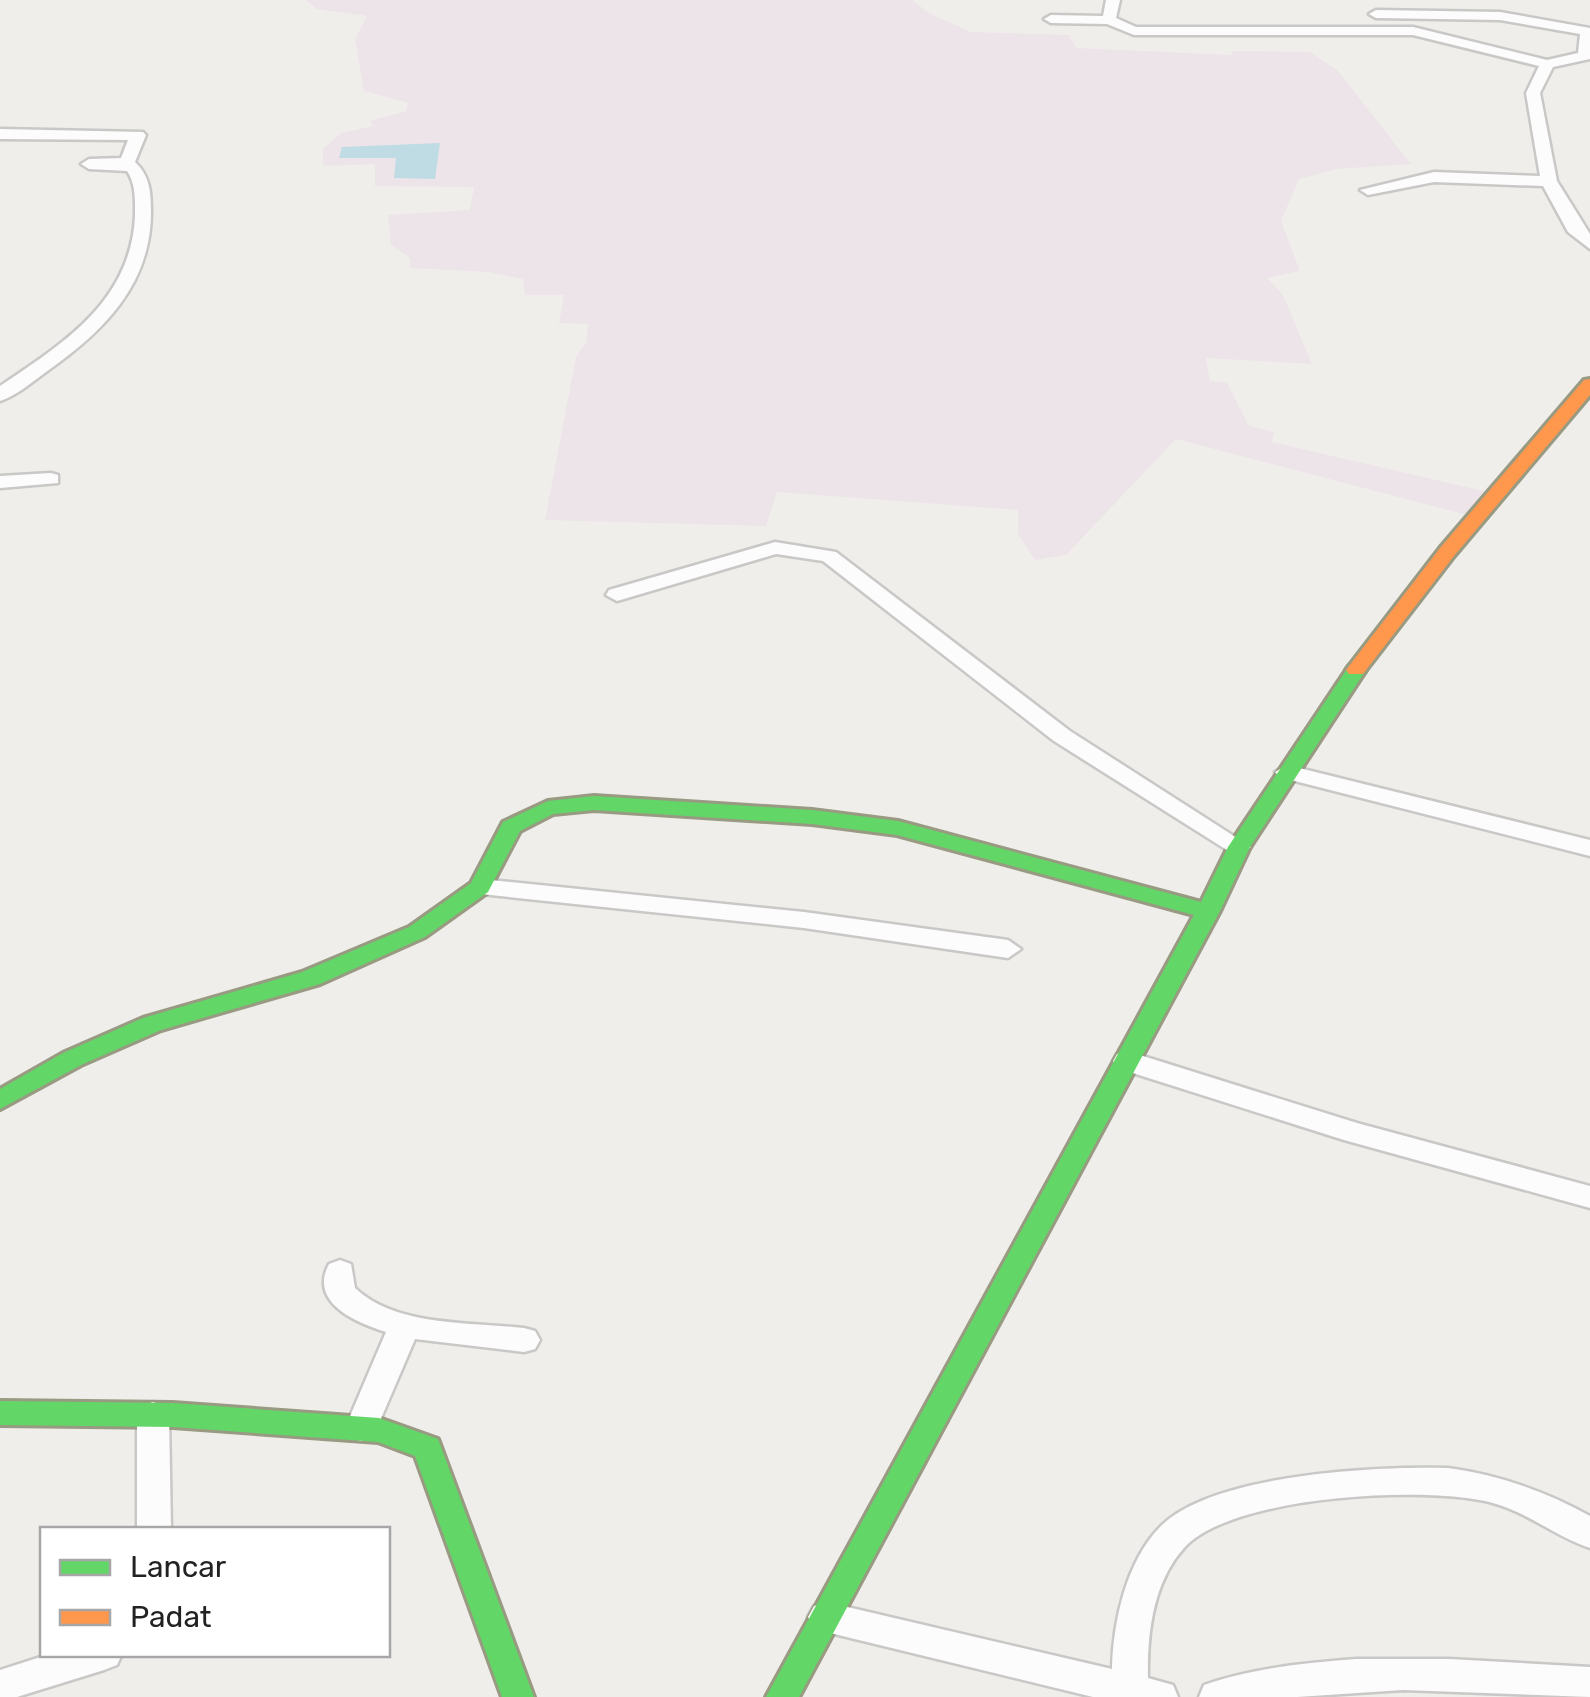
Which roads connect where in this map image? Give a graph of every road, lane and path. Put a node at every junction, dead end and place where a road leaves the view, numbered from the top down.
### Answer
1 (1112, 0) edge
2 (1472, 0) edge
3 (1371, 14) dead end
4 (1488, 15) junction
5 (1051, 18) dead end
6 (1108, 20) junction
7 (1588, 54) edge
8 (1548, 64) junction
9 (0, 134) edge
10 (127, 163) junction
11 (89, 164) dead end
12 (1549, 181) junction
13 (1368, 190) dead end
14 (1590, 244) edge
15 (1590, 384) edge
16 (0, 395) edge
17 (52, 479) dead end
18 (0, 482) edge
19 (617, 595) dead end
20 (1287, 772) junction
21 (1239, 847) junction
22 (1590, 848) edge
23 (480, 887) junction
24 (1208, 911) junction
25 (1008, 949) dead end
26 (1126, 1062) junction
27 (0, 1100) edge
28 (1590, 1197) edge
29 (340, 1272) dead end
30 (404, 1324) junction
31 (524, 1340) dead end
32 (0, 1413) edge
33 (153, 1414) junction
34 (361, 1428) junction
35 (154, 1527) edge
36 (1590, 1534) edge
37 (826, 1617) junction
38 (94, 1657) edge
39 (1590, 1683) edge
40 (0, 1686) edge
41 (1145, 1693) edge
42 (518, 1697) edge
43 (782, 1697) edge
44 (1217, 1697) edge

1 - 6 street
2 - 4 street
3 - 4 street
4 - 7 street
5 - 6 street
6 - 8 street
7 - 8 street
8 - 12 street
9 - 10 street
10 - 11 street
10 - 16 street
12 - 13 street
12 - 14 street
15 - 20 street
17 - 18 street
19 - 21 street
20 - 21 street
20 - 22 street
21 - 24 street
23 - 24 street
23 - 25 street
23 - 27 street
24 - 26 street
26 - 28 street
26 - 37 street
29 - 30 street
30 - 31 street
30 - 34 street
32 - 33 street
33 - 34 street
33 - 35 street
34 - 42 street
36 - 41 street
37 - 41 street
37 - 43 street
38 - 40 street
39 - 44 street

